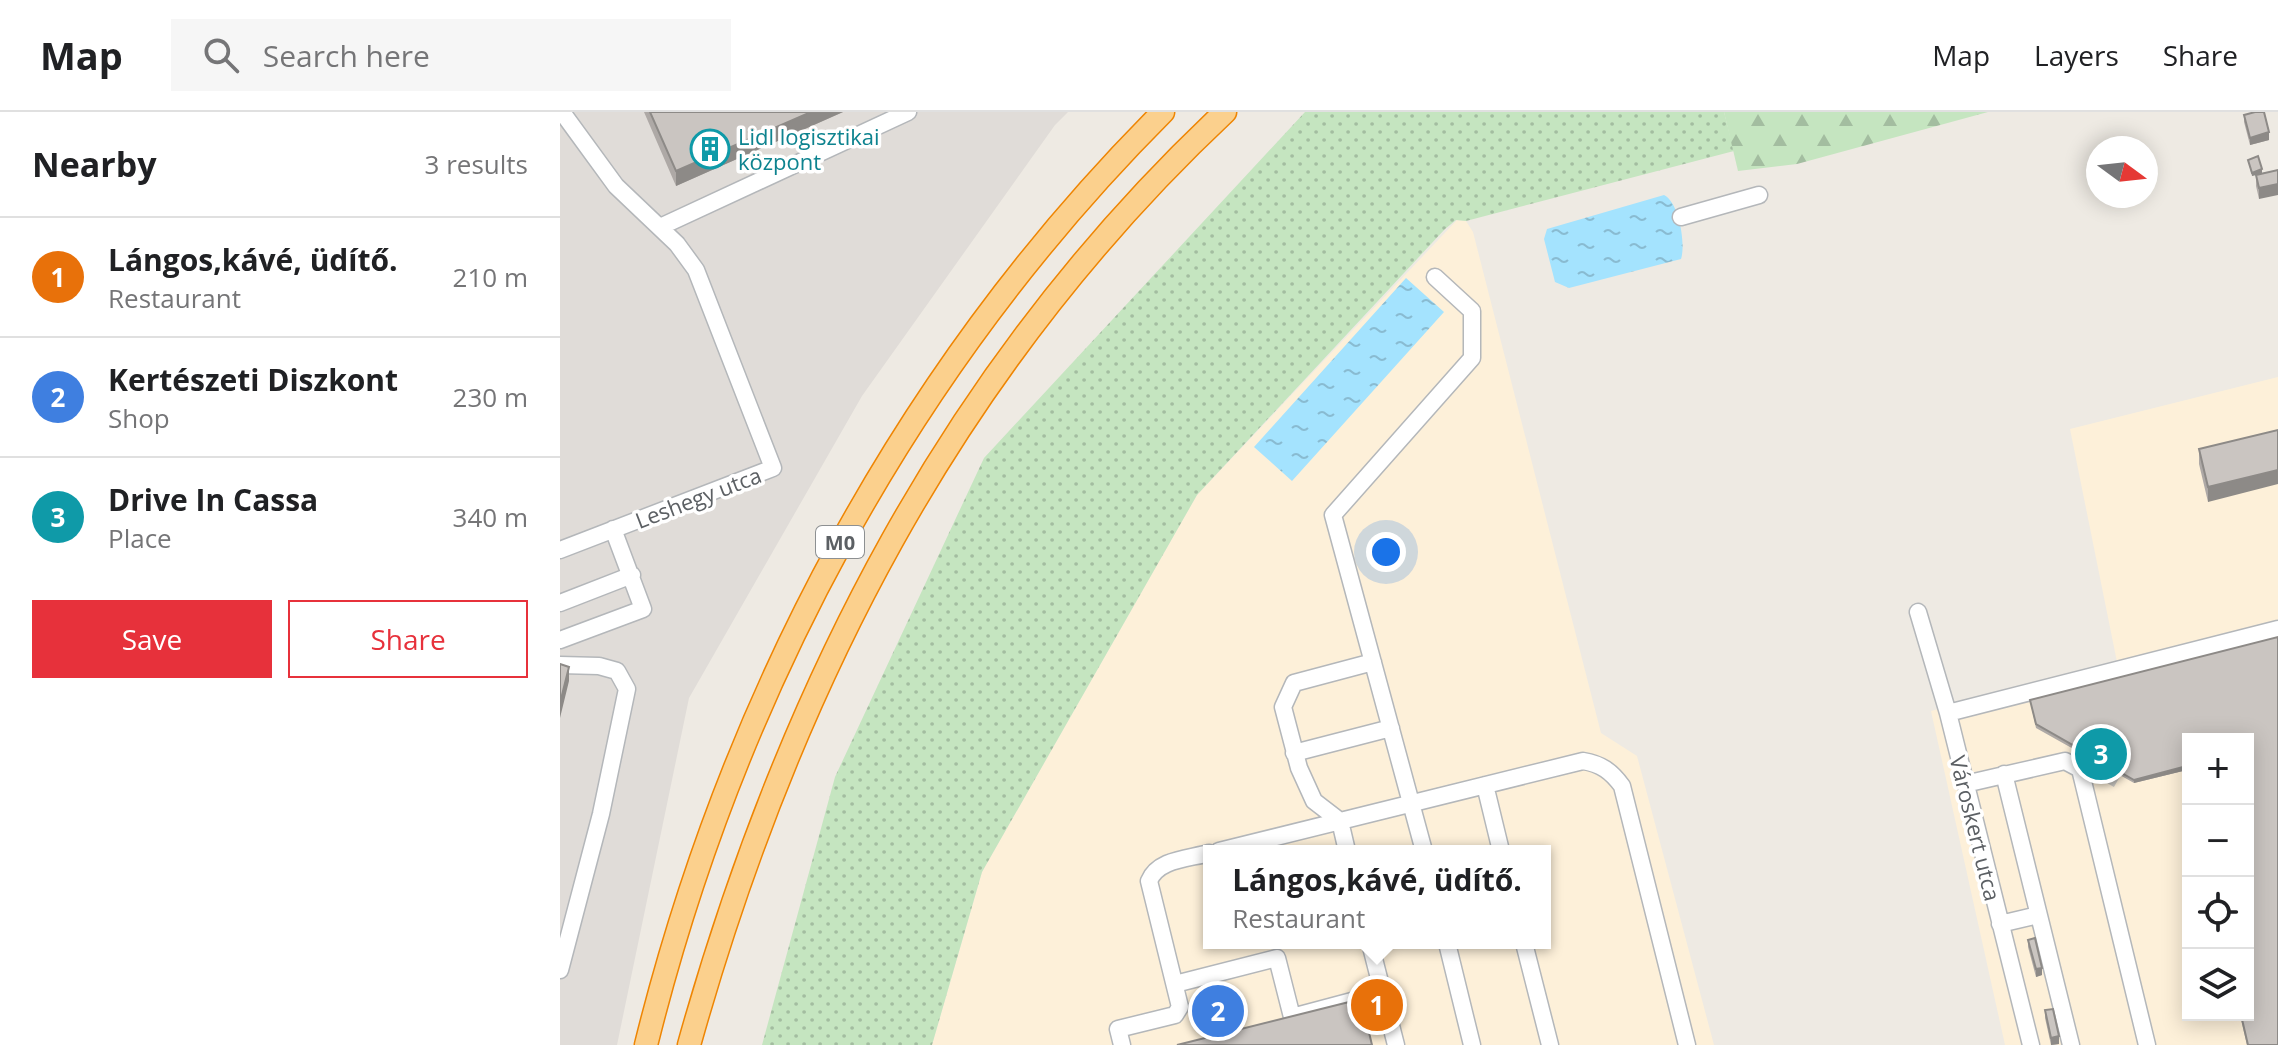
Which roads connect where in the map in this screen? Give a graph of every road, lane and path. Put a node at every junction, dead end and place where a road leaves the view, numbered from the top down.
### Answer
1 (562, 112) edge
2 (908, 112) edge
3 (1163, 112) edge
4 (1225, 112) edge
5 (1759, 195) dead end
6 (1681, 217) dead end
7 (660, 227) junction
8 (1435, 277) dead end
9 (613, 529) junction
10 (560, 550) edge
11 (632, 575) junction
12 (560, 603) edge
13 (1918, 612) dead end
14 (2278, 629) edge
15 (560, 640) edge
16 (1373, 662) junction
17 (560, 665) edge
18 (1948, 713) junction
19 (1391, 728) junction
20 (1294, 753) junction
21 (2004, 774) junction
22 (1965, 784) junction
23 (1485, 785) junction
24 (1412, 803) junction
25 (1340, 821) junction
26 (1243, 845) edge
27 (1346, 845) edge
28 (1422, 845) edge
29 (1500, 845) edge
30 (1203, 855) edge
31 (2038, 915) junction
32 (2000, 924) junction
33 (1371, 949) edge
34 (1448, 949) edge
35 (1526, 949) edge
36 (560, 970) edge
37 (1175, 984) junction
38 (1382, 993) junction
39 (646, 1045) edge
40 (689, 1045) edge
41 (1122, 1045) edge
42 (1396, 1045) edge
43 (1472, 1045) edge
44 (1550, 1045) edge
45 (1687, 1045) edge
46 (2031, 1045) edge
47 (2071, 1045) edge
48 (2147, 1045) edge

1 - 7 street
2 - 7 street
3 - 39 highway, M0
4 - 40 highway, M0
5 - 6 street
7 - 9 street, Leshegy utca
8 - 16 street
9 - 10 street, Leshegy utca
9 - 11 street
11 - 12 street
11 - 15 street
13 - 18 street, Városkert utca
14 - 18 street
16 - 19 street
16 - 20 street
17 - 36 street
18 - 22 street, Városkert utca
19 - 20 street
19 - 24 street
20 - 25 street
21 - 22 street
21 - 31 street
21 - 48 street
22 - 32 street, Városkert utca
23 - 24 street
23 - 29 street
23 - 45 street
24 - 25 street
24 - 28 street
25 - 26 street
25 - 27 street
30 - 37 street
31 - 32 street
31 - 47 street
32 - 46 street, Városkert utca
33 - 38 street
34 - 43 street
35 - 44 street
37 - 38 street
37 - 41 street
38 - 42 street

